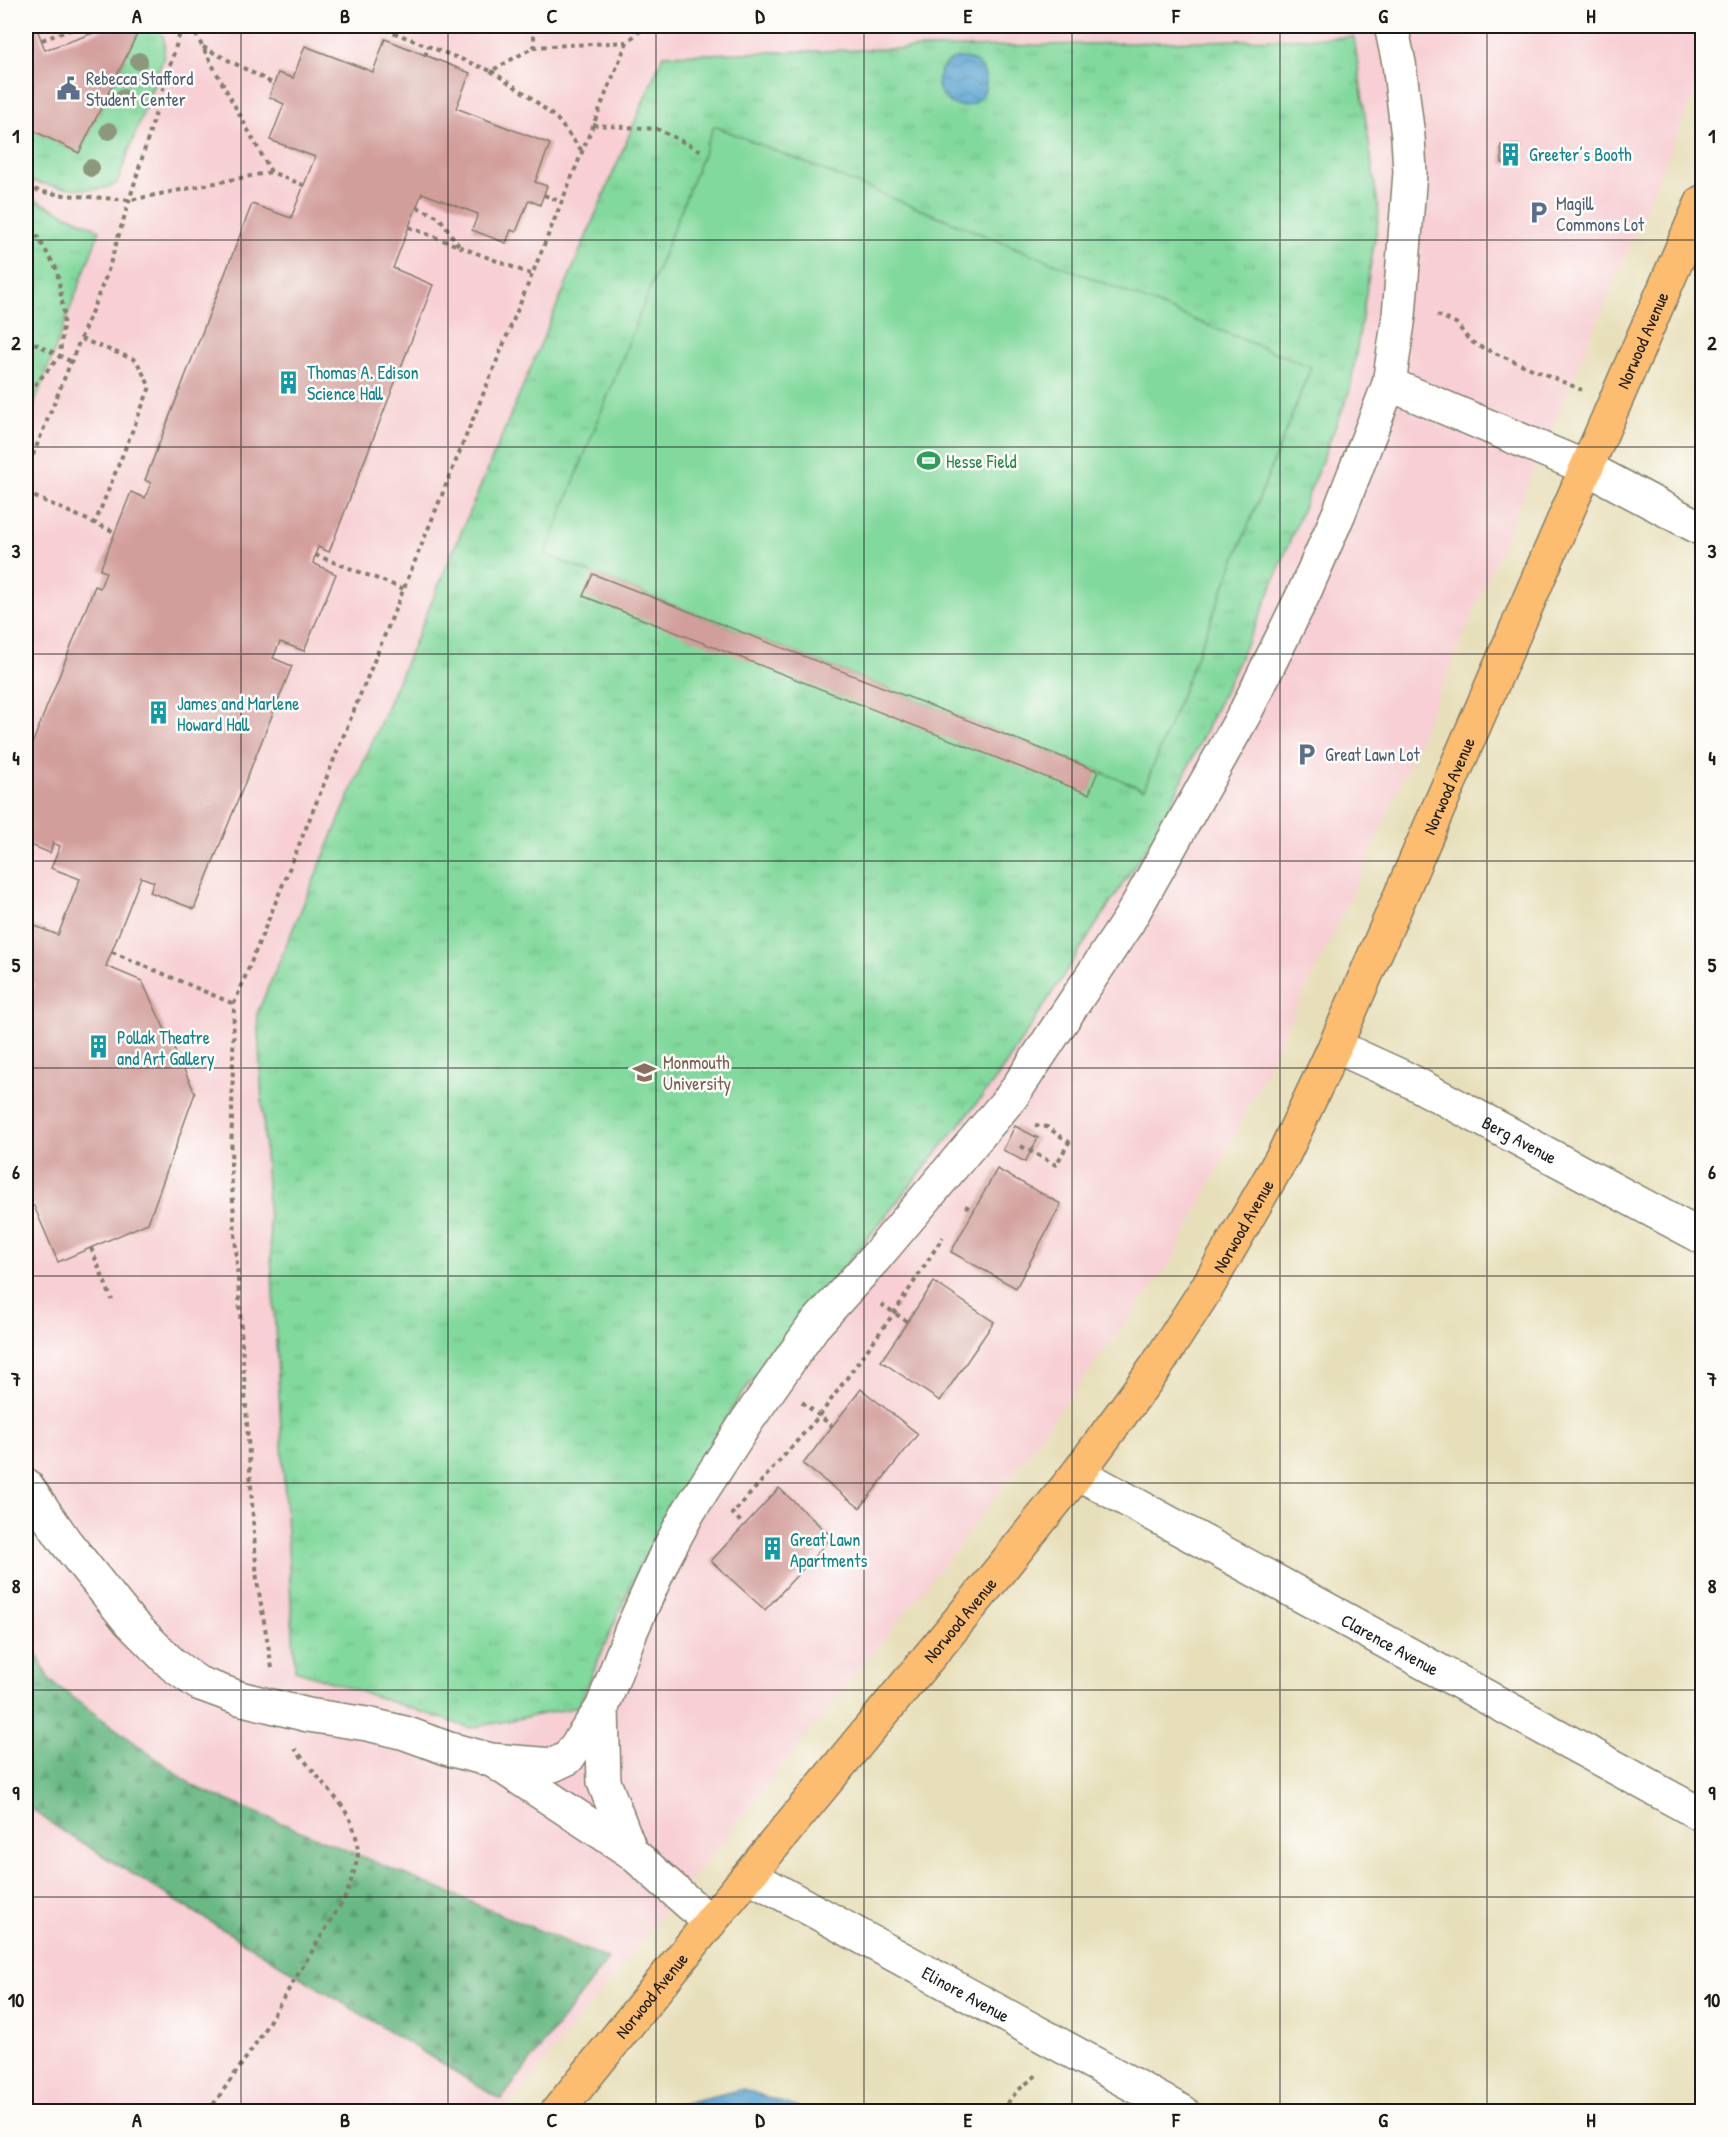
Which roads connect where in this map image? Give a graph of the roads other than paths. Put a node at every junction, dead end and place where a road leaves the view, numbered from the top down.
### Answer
1 (1391, 26) edge
2 (1702, 202) edge
3 (1389, 384) junction
4 (1587, 468) junction
5 (1702, 529) edge
6 (1335, 1046) junction
7 (1702, 1237) edge
8 (1078, 1473) junction
9 (26, 1485) edge
10 (602, 1708) junction
11 (491, 1760) junction
12 (1702, 1815) edge
13 (631, 1852) junction
14 (750, 1876) junction
15 (710, 1922) junction
16 (557, 2112) edge
17 (1183, 2112) edge

1 - 3 street
2 - 4 main road, Norwood Avenue
3 - 4 street
3 - 10 street
4 - 5 street
4 - 6 main road, Norwood Avenue
6 - 7 street, Berg Avenue
6 - 8 main road, Norwood Avenue
8 - 12 street, Clarence Avenue
8 - 14 main road, Norwood Avenue
9 - 11 street
10 - 11 street
10 - 13 street
11 - 13 street
13 - 15 street
14 - 15 main road, Norwood Avenue
14 - 17 street, Elinore Avenue
15 - 16 main road, Norwood Avenue

